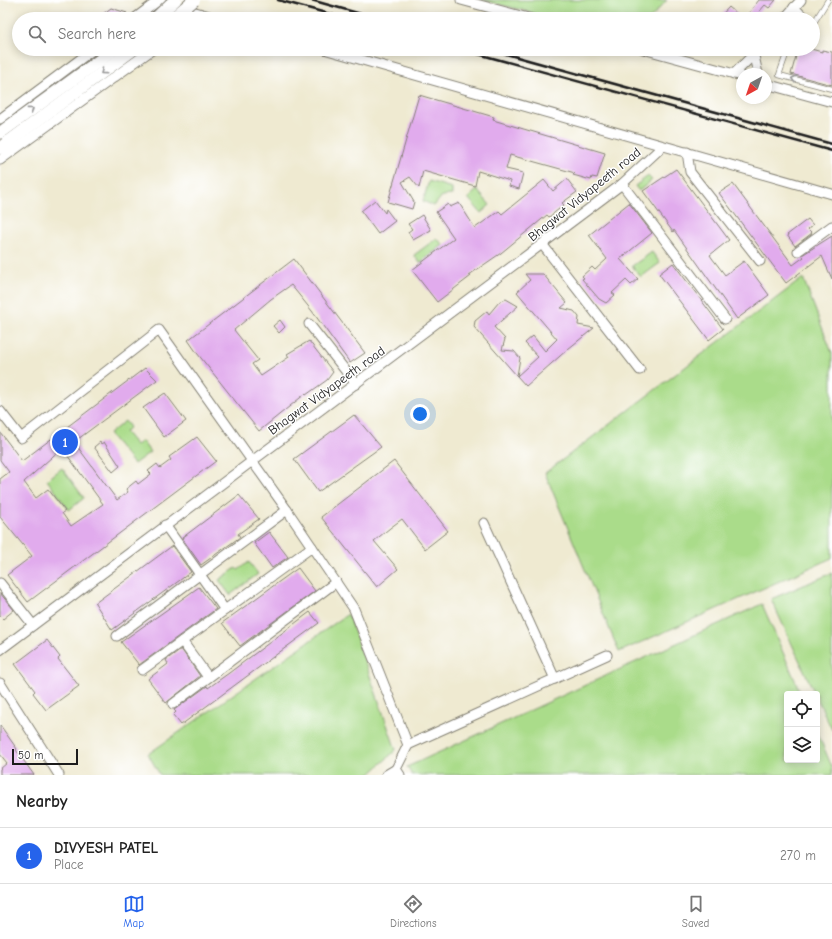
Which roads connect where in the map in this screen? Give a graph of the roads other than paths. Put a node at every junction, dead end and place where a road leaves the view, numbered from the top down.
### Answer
1 (156, 0) edge
2 (175, 0) edge
3 (194, 0) edge
4 (461, 0) edge
5 (801, 0) edge
6 (828, 0) edge
7 (794, 7) junction
8 (142, 12) edge
9 (162, 12) edge
10 (180, 12) edge
11 (188, 12) edge
12 (506, 12) edge
13 (790, 12) edge
14 (799, 12) edge
15 (820, 13) edge
16 (85, 56) edge
17 (105, 56) edge
18 (125, 56) edge
19 (143, 56) edge
20 (349, 56) edge
21 (669, 56) edge
22 (754, 56) edge
23 (757, 56) edge
24 (786, 56) edge
25 (744, 68) edge
26 (758, 68) edge
27 (736, 74) edge
28 (772, 86) edge
29 (832, 89) edge
30 (832, 102) edge
31 (0, 119) edge
32 (0, 133) edge
33 (664, 146) junction
34 (0, 148) edge
35 (686, 152) junction
36 (0, 160) edge
37 (622, 184) junction
38 (832, 194) edge
39 (832, 226) edge
40 (542, 244) junction
41 (798, 251) dead end
42 (760, 261) dead end
43 (726, 319) dead end
44 (309, 324) dead end
45 (640, 370) dead end
46 (356, 384) junction
47 (0, 411) edge
48 (251, 461) junction
49 (287, 510) junction
50 (484, 523) dead end
51 (165, 525) junction
52 (312, 547) junction
53 (200, 574) junction
54 (336, 582) junction
55 (0, 583) edge
56 (225, 610) junction
57 (33, 624) junction
58 (117, 636) dead end
59 (182, 641) junction
60 (0, 650) edge
61 (607, 656) dead end
62 (142, 670) dead end
63 (208, 677) junction
64 (555, 679) junction
65 (0, 683) edge
66 (173, 704) dead end
67 (408, 745) junction
68 (398, 772) edge
69 (59, 775) edge
70 (386, 775) edge

1 - 8 street
1 - 11 street
2 - 9 street, bridge
3 - 10 street, bridge
4 - 12 street
5 - 7 street
6 - 15 lane
7 - 13 street
7 - 14 street
16 - 31 street
32 -> 17 street
18 -> 34 street
19 - 36 street
20 - 33 street
21 - 27 street
22 - 25 street
23 - 26 street
29 -> 24 lane
28 - 30 street
33 - 35 street
33 - 37 street, Bhagwat Vidyapeeth road
35 - 38 street
35 - 42 street
37 - 40 street, Bhagwat Vidyapeeth road
37 - 43 street
39 - 41 street
40 - 45 street
40 - 46 street, Bhagwat Vidyapeeth road
44 - 46 street
46 - 48 street, Bhagwat Vidyapeeth road
47 - 48 street
48 - 49 street
48 - 51 street, Bhagwat Vidyapeeth road
49 - 52 street
49 - 53 street
50 - 64 street
51 - 53 street
51 - 57 street, Bhagwat Vidyapeeth road
52 - 54 street
52 - 56 street
53 - 56 street
53 - 58 street
54 - 63 street
54 - 67 street
55 - 57 street
56 - 59 street
57 - 60 street, Bhagwat Vidyapeeth road
59 - 62 street
59 - 63 street
61 - 64 street
63 - 66 street
64 - 67 street
65 - 69 street
67 - 68 street
68 - 70 street

